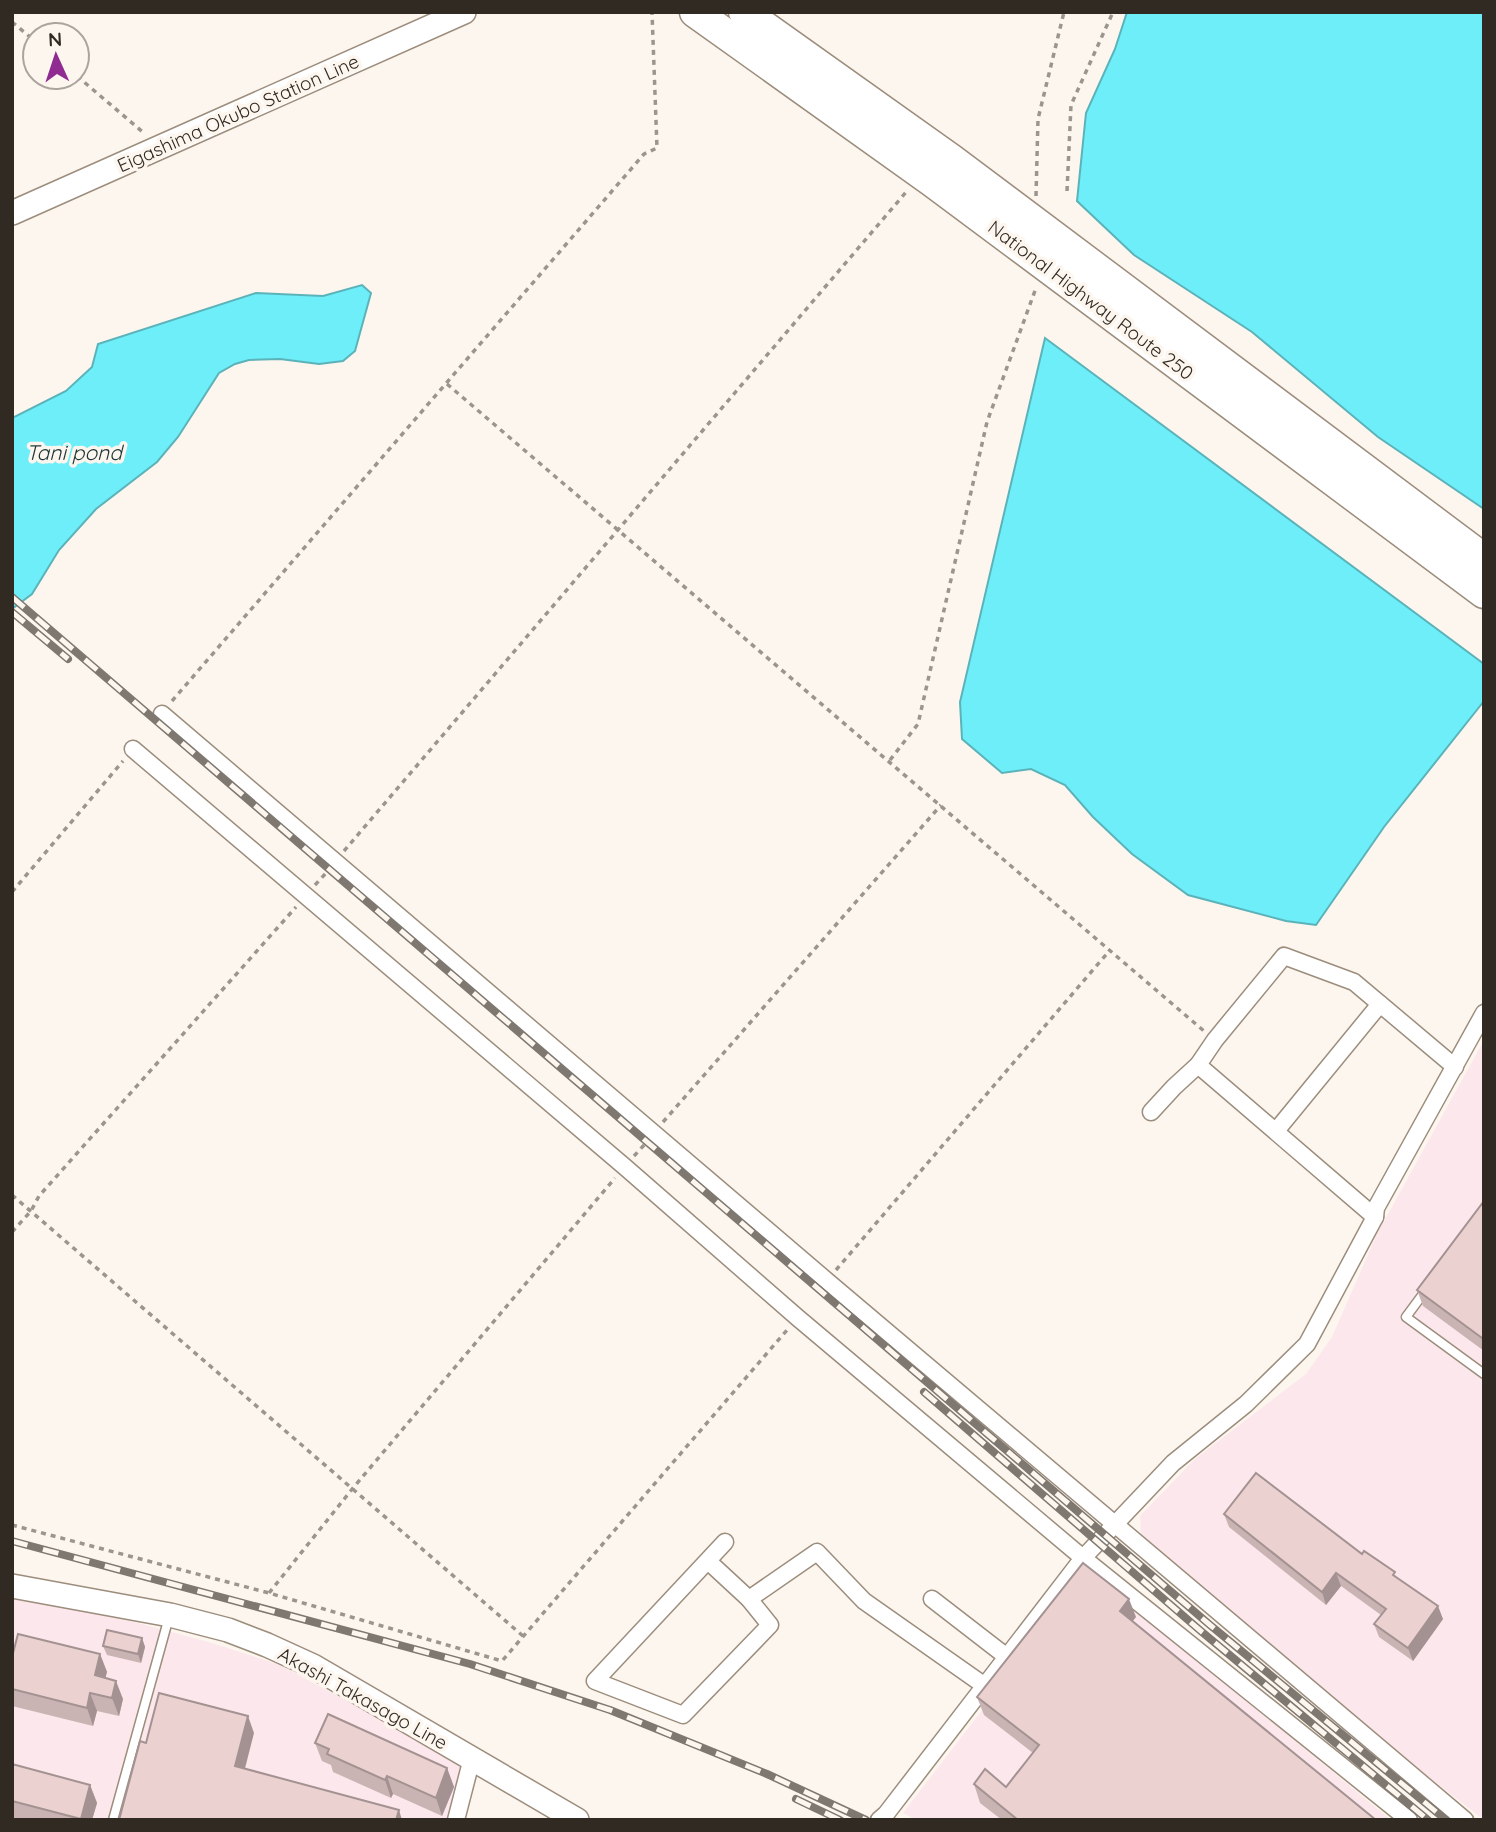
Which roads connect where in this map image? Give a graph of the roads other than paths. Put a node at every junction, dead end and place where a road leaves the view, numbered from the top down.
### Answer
1 (464, 12) edge
2 (695, 12) edge
3 (744, 12) edge
4 (12, 214) edge
5 (1484, 559) edge
6 (1484, 593) edge
7 (162, 714) road end
8 (133, 749) road end
9 (1380, 1003) junction
10 (1484, 1013) edge
11 (1198, 1065) junction
12 (1455, 1067) junction
13 (1152, 1112) dead end
14 (1276, 1131) junction
15 (1375, 1217) junction
16 (1429, 1286) edge
17 (1484, 1374) edge
18 (1114, 1523) junction
19 (725, 1542) dead end
20 (1083, 1558) junction
21 (709, 1562) junction
22 (12, 1586) edge
23 (749, 1599) junction
24 (932, 1599) dead end
25 (170, 1615) junction
26 (1007, 1657) junction
27 (985, 1686) junction
28 (471, 1758) junction
29 (113, 1820) edge
30 (456, 1820) edge
31 (577, 1820) edge
32 (879, 1820) edge
33 (1409, 1820) edge
34 (1465, 1820) edge

1 - 4 main road, Eigashima Okubo Station Line
2 - 6 highway, National Highway Route 250
3 - 5 highway, National Highway Route 250
7 - 18 street
8 - 20 street
9 - 11 street
9 - 12 street
9 - 14 street
10 - 12 street
11 - 13 street
11 - 14 street
12 - 15 street
14 - 15 street
15 - 18 street
16 - 17 lane
18 - 20 street
18 - 34 street
19 - 21 street
20 - 26 street
20 - 33 street
21 - 23 street
21 - 23 street
22 - 25 main road, Akashi Takasago Line
23 - 27 street
24 - 26 street
25 - 28 main road, Akashi Takasago Line
25 - 29 lane
26 - 27 street
27 - 32 street
28 - 30 street
28 - 31 main road, Akashi Takasago Line

